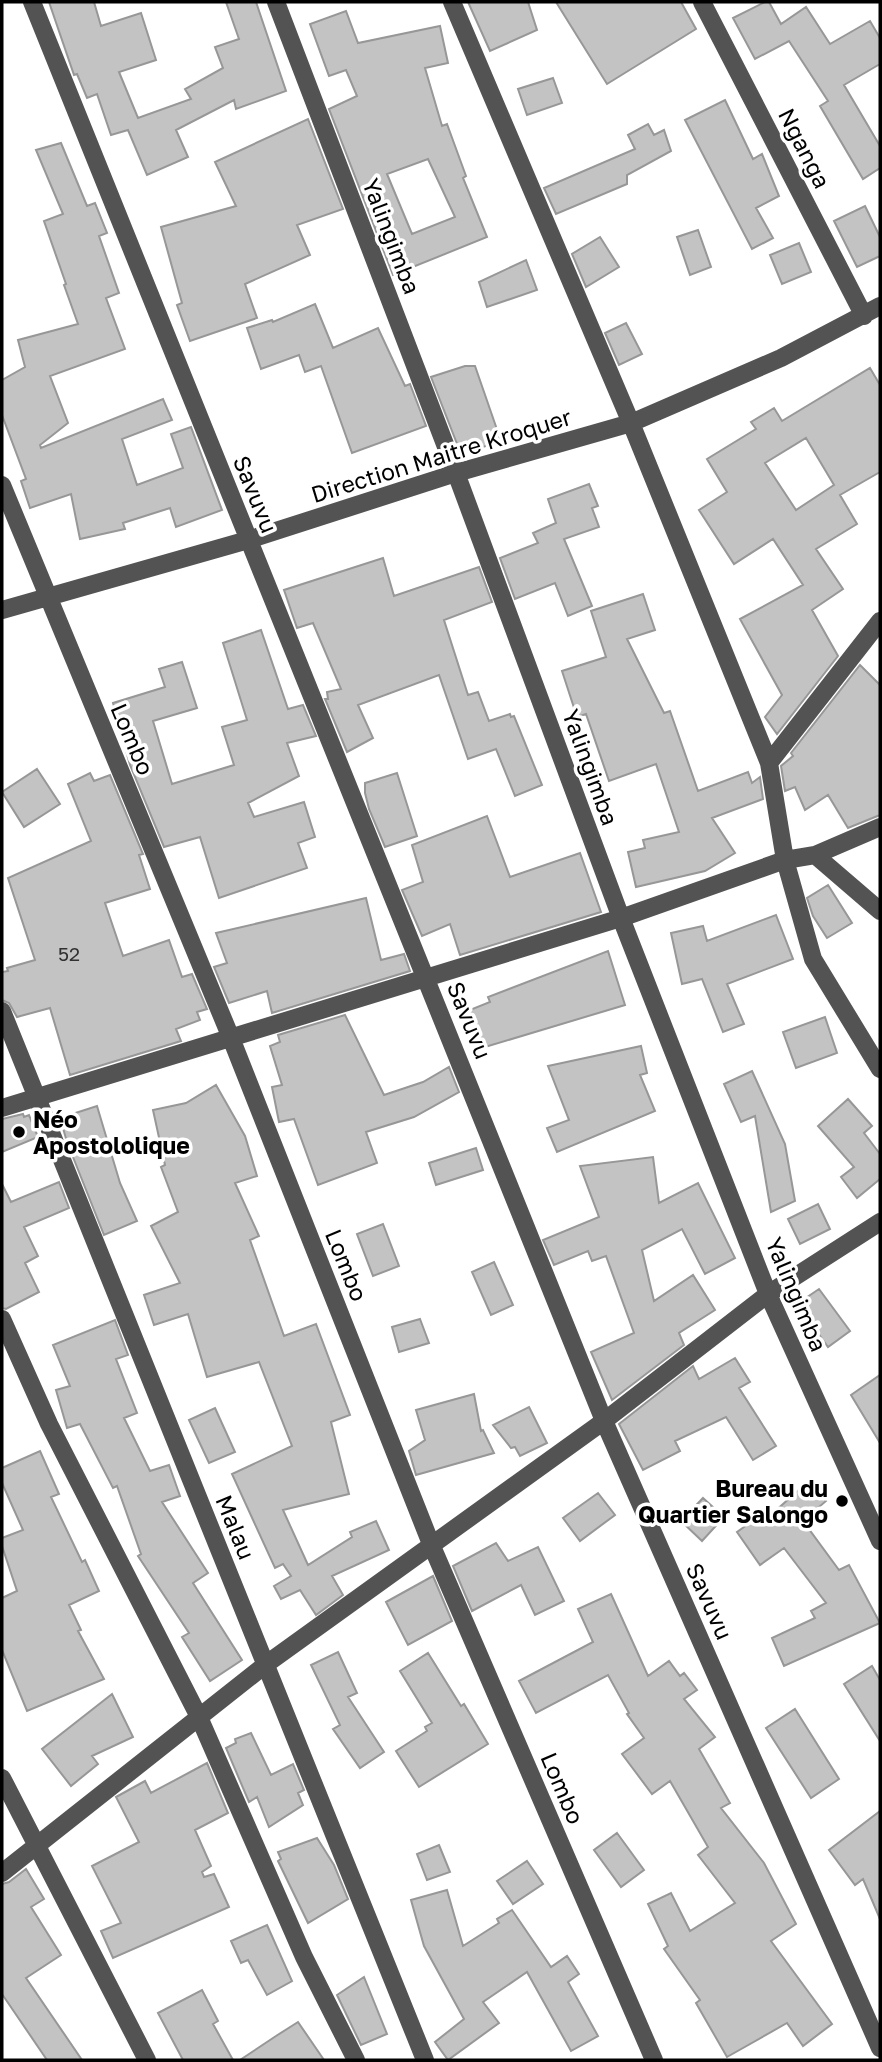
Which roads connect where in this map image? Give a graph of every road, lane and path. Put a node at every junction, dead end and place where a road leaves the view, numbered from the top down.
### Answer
1 (32, 2) edge
2 (276, 2) edge
3 (452, 2) edge
4 (702, 2) edge
5 (880, 306) edge
6 (864, 316) junction
7 (631, 423) junction
8 (456, 473) junction
9 (2, 485) edge
10 (248, 540) junction
11 (47, 596) junction
12 (2, 610) edge
13 (880, 621) edge
14 (769, 764) junction
15 (880, 827) edge
16 (815, 855) junction
17 (785, 860) junction
18 (880, 911) edge
19 (621, 918) junction
20 (427, 978) junction
21 (2, 1011) edge
22 (230, 1038) junction
23 (880, 1069) edge
24 (38, 1097) junction
25 (2, 1108) edge
26 (880, 1222) edge
27 (768, 1294) junction
28 (2, 1319) edge
29 (604, 1421) junction
30 (880, 1541) edge
31 (431, 1545) junction
32 (265, 1665) junction
33 (199, 1717) junction
34 (2, 1778) edge
35 (36, 1844) junction
36 (2, 1872) edge
37 (880, 2048) edge
38 (147, 2060) edge
39 (356, 2060) edge
40 (425, 2060) edge
41 (654, 2060) edge

1 - 10 street, Savuvu
2 - 8 street, Yalingimba
3 - 7 street
4 - 6 street, Nganga
5 - 6 street, Direction Maitre Kroquer
6 - 7 street, Direction Maitre Kroquer
7 - 8 street, Direction Maitre Kroquer
7 - 14 street
8 - 10 street, Direction Maitre Kroquer
8 - 19 street, Yalingimba
9 - 11 street, Lombo
10 - 11 street, Direction Maitre Kroquer
10 - 20 street, Savuvu
11 - 12 street, Direction Maitre Kroquer
11 - 22 street, Lombo
13 - 14 street
14 - 17 street
15 - 16 street
16 - 17 street
16 - 18 street
17 - 19 street
17 - 23 street
19 - 20 street
19 - 27 street, Yalingimba
20 - 22 street
20 - 29 street, Savuvu
21 - 24 street, Malau
22 - 24 street
22 - 31 street, Lombo
24 - 25 street
24 - 32 street, Malau
26 - 27 street
27 - 29 street
27 - 30 street, Yalingimba
28 - 33 street
29 - 31 street
29 - 37 street, Savuvu
31 - 32 street
31 - 41 street, Lombo
32 - 33 street
32 - 40 street, Malau
33 - 35 street
33 - 39 street
34 - 35 street
35 - 36 street
35 - 38 street

